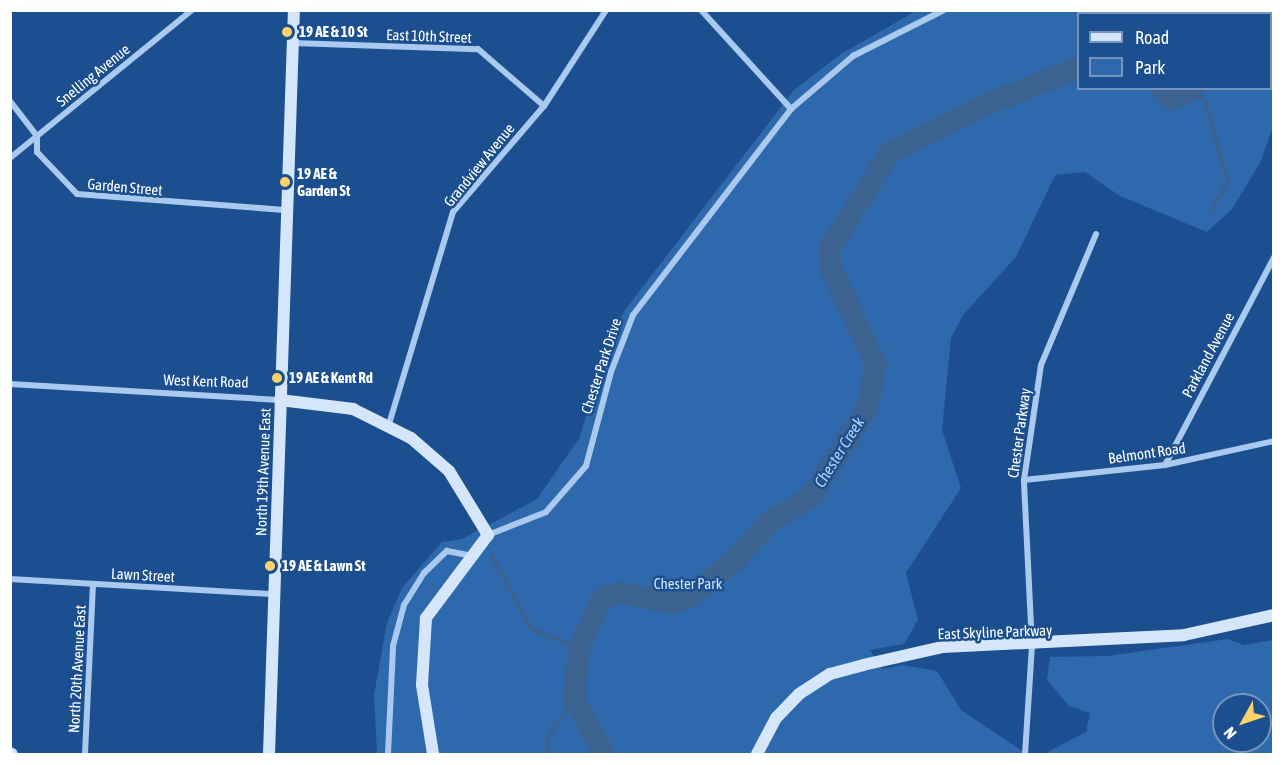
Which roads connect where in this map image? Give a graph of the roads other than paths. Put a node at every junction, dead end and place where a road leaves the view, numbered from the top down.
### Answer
1 (192, 10) edge
2 (294, 10) edge
3 (606, 10) edge
4 (701, 10) edge
5 (944, 10) edge
6 (293, 43) junction
7 (10, 101) edge
8 (544, 106) junction
9 (791, 110) junction
10 (37, 136) junction
11 (10, 158) edge
12 (288, 210) junction
13 (1096, 234) dead end
14 (1274, 257) edge
15 (10, 384) edge
16 (280, 400) junction
17 (389, 424) junction
18 (1274, 441) edge
19 (1165, 465) junction
20 (1024, 480) junction
21 (488, 535) junction
22 (468, 555) junction
23 (10, 579) edge
24 (93, 585) junction
25 (275, 594) junction
26 (1274, 615) edge
27 (1032, 646) junction
28 (85, 754) edge
29 (269, 754) edge
30 (388, 754) edge
31 (433, 754) edge
32 (757, 754) edge
33 (1025, 754) edge

1 - 10 street, Snelling Avenue
2 - 6 street, North 19th Avenue East
3 - 8 street, Grandview Avenue
4 - 9 street
5 - 9 street, Chester Park Drive
6 - 8 street, East 10th Street
6 - 12 street, North 19th Avenue East
7 - 10 street, Garden Street
8 - 17 street, Grandview Avenue
9 - 21 street, Chester Park Drive
10 - 11 street, Snelling Avenue
10 - 12 street, Garden Street
12 - 16 street, North 19th Avenue East
13 - 20 street, Chester Parkway
14 - 19 street, Parkland Avenue
15 - 16 street, West Kent Road
16 - 17 street, West Kent Road
16 - 25 street, North 19th Avenue East
17 - 21 street, West Kent Road
18 - 19 street, Belmont Road
19 - 20 street, Belmont Road
20 - 27 street, Chester Parkway
21 - 22 street, Chester Park Drive
22 - 30 street
22 - 31 street, Chester Park Drive
23 - 24 street, Lawn Street
24 - 25 street, Lawn Street
24 - 28 street, North 20th Avenue East
25 - 29 street, North 19th Avenue East
26 - 27 street, East Skyline Parkway
27 - 32 street, East Skyline Parkway
27 - 33 street, Chester Parkway

